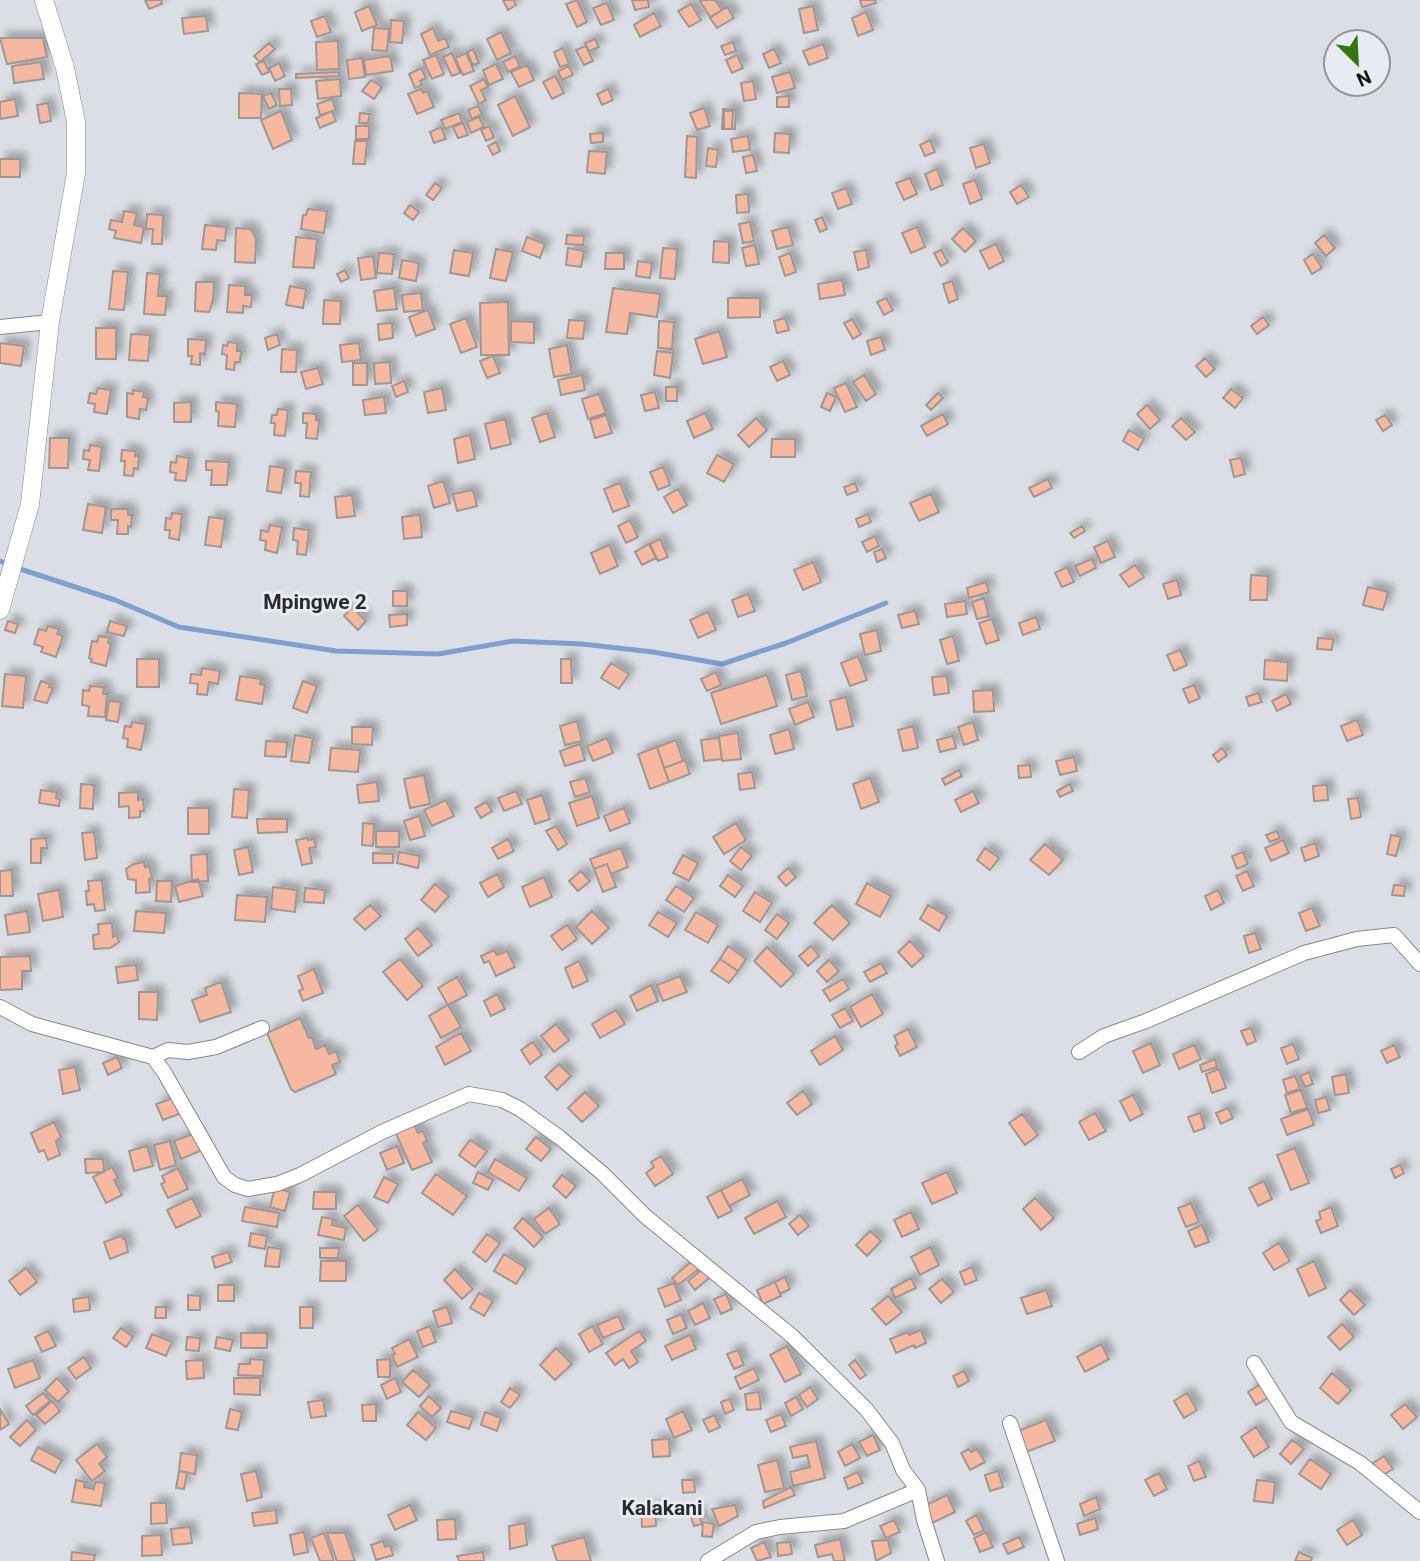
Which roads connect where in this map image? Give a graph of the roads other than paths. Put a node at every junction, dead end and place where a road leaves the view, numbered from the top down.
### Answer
1 (44, 0) edge
2 (50, 322) junction
3 (0, 327) edge
4 (0, 610) edge
5 (1420, 964) edge
6 (0, 1007) edge
7 (262, 1028) dead end
8 (1079, 1052) dead end
9 (153, 1057) junction
10 (1255, 1363) dead end
11 (1010, 1423) dead end
12 (918, 1490) junction
13 (1420, 1512) edge
14 (708, 1561) edge
15 (937, 1561) edge
16 (1057, 1561) edge

1 - 2 street
2 - 3 street
2 - 4 street
5 - 8 street
6 - 9 street
7 - 9 street
9 - 12 street
10 - 13 street
11 - 16 street
12 - 14 street
12 - 15 street

